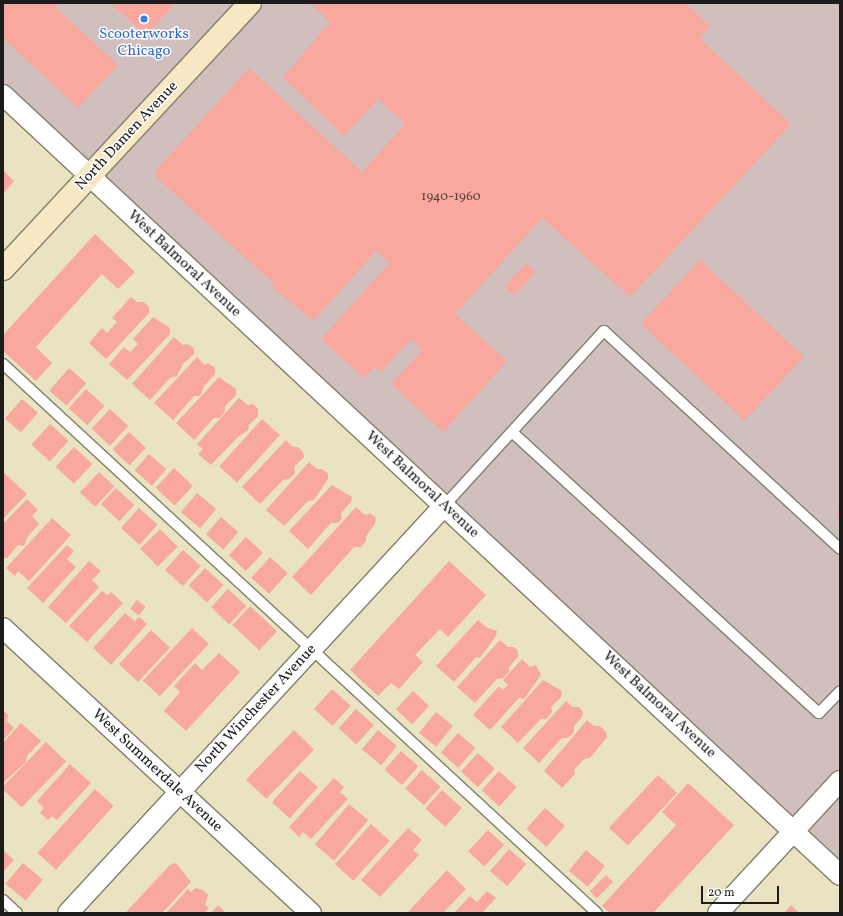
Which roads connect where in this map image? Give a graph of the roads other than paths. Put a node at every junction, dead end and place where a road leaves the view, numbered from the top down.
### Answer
1 (250, 3) edge
2 (3, 95) edge
3 (90, 175) junction
4 (3, 269) edge
5 (3, 364) edge
6 (512, 432) junction
7 (444, 506) junction
8 (840, 549) edge
9 (3, 628) edge
10 (310, 650) junction
11 (840, 691) edge
12 (840, 782) edge
13 (180, 792) junction
14 (794, 832) junction
15 (840, 875) edge
16 (3, 900) edge
17 (17, 913) edge
18 (68, 913) edge
19 (311, 913) edge
20 (597, 913) edge
21 (718, 913) edge

1 - 3 street, North Damen Avenue
2 - 3 street, West Balmoral Avenue
3 - 4 street, North Damen Avenue
3 - 7 street, West Balmoral Avenue
5 - 10 lane
6 - 7 lane
6 - 8 lane
6 - 11 lane
7 - 10 street, North Winchester Avenue
7 - 14 street, West Balmoral Avenue
9 - 13 street, West Summerdale Avenue
10 - 13 street, North Winchester Avenue
10 - 20 lane
12 - 14 street
13 - 18 street, North Winchester Avenue
13 - 19 street, West Summerdale Avenue
14 - 15 street, West Balmoral Avenue
14 - 21 street
16 - 17 lane

